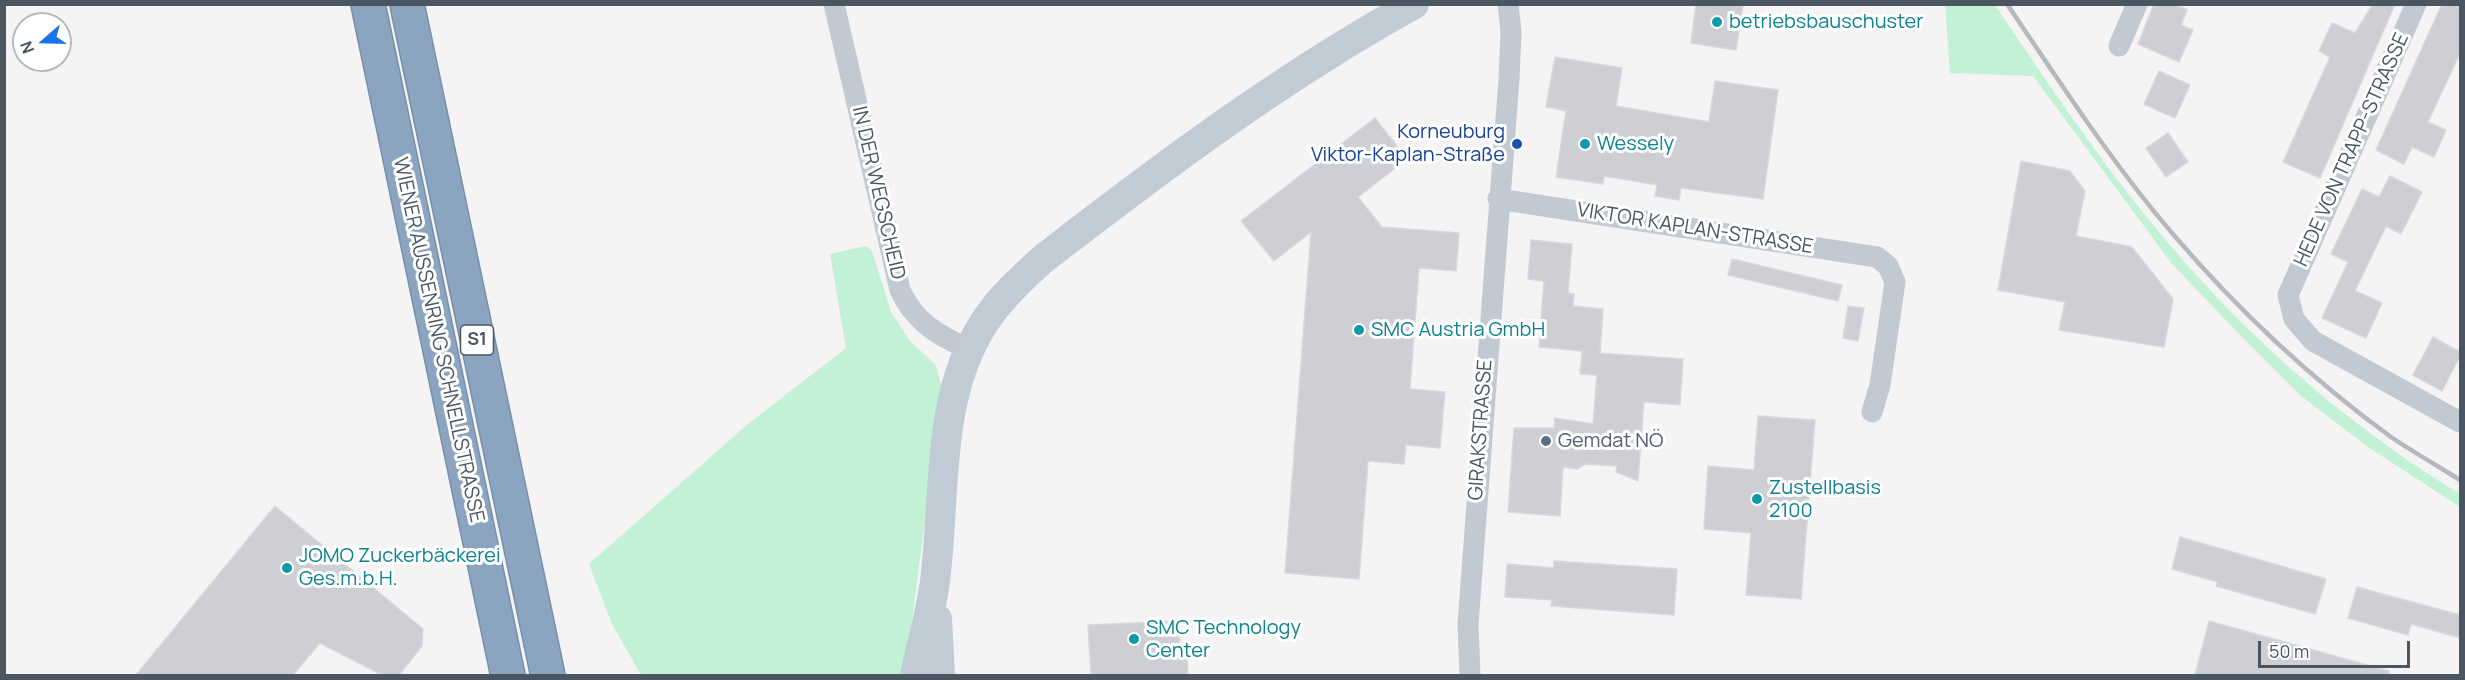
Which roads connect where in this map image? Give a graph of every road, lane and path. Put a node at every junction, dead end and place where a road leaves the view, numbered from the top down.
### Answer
1 (368, 4) edge
2 (407, 4) edge
3 (834, 4) edge
4 (1414, 4) edge
5 (1508, 4) edge
6 (2137, 4) edge
7 (2416, 4) edge
8 (2119, 46) dead end
9 (1498, 199) junction
10 (969, 349) junction
11 (1872, 412) dead end
12 (2460, 422) edge
13 (935, 583) junction
14 (508, 675) edge
15 (548, 675) edge
16 (915, 675) edge
17 (940, 675) edge
18 (1470, 675) edge

1 - 14 highway, WIENER AUSSENRING SCHNELLSTRASSE / S1
2 - 15 highway, WIENER AUSSENRING SCHNELLSTRASSE / S1
3 - 10 street, IN DER WEGSCHEID
4 - 10 main road
5 - 9 street, GIRAKSTRASSE
6 - 8 street
7 - 12 street, HEDE VON TRAPP-STRASSE
9 - 11 street, VIKTOR KAPLAN-STRASSE
9 - 18 street, GIRAKSTRASSE
10 - 13 main road
13 - 16 main road
13 - 17 main road

